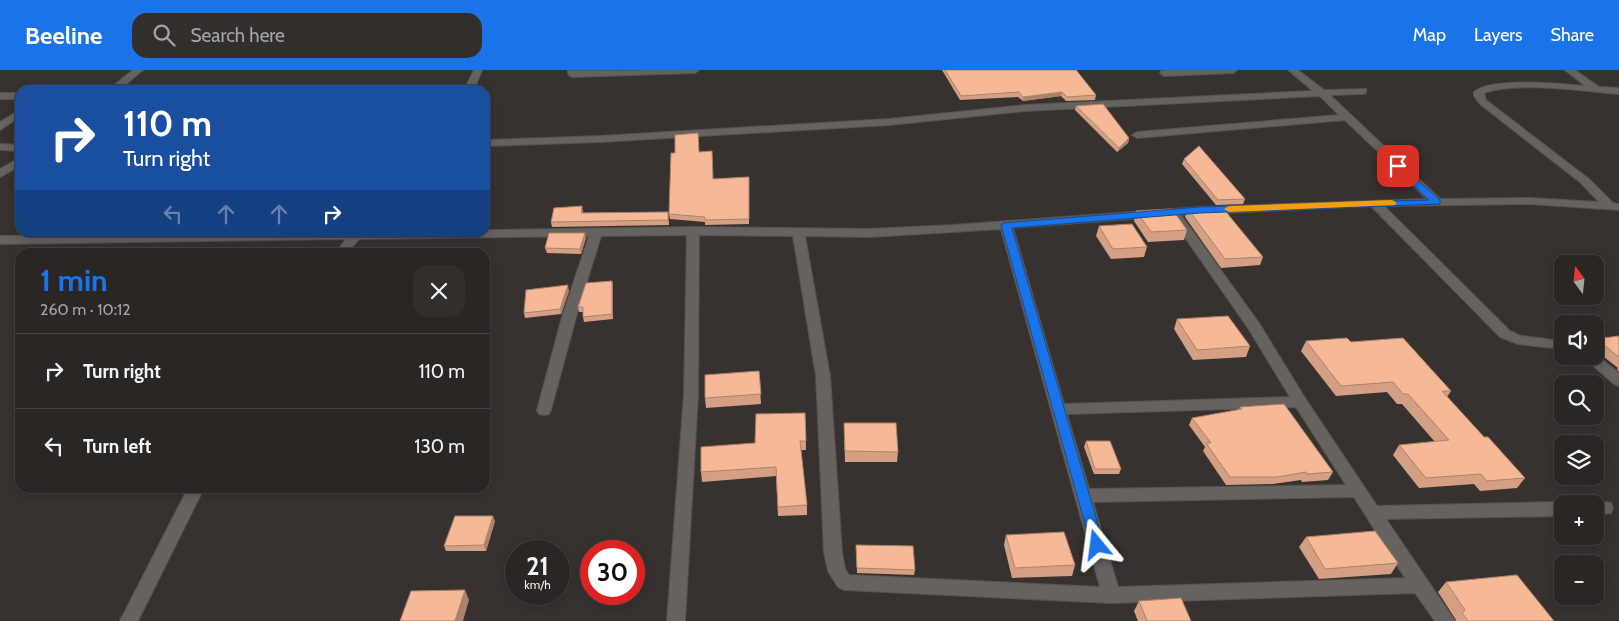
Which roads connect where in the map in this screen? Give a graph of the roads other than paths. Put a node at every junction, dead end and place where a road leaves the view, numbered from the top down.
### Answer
1 (138, 70) edge
2 (478, 70) edge
3 (572, 70) edge
4 (694, 70) edge
5 (1233, 70) edge
6 (1292, 70) edge
7 (1569, 70) edge
8 (657, 71) edge
9 (1164, 73) dead end
10 (119, 85) edge
11 (470, 85) edge
12 (1597, 90) junction
13 (1364, 91) dead end
14 (1619, 91) edge
15 (1322, 93) junction
16 (0, 96) edge
17 (15, 96) edge
18 (15, 116) edge
19 (1347, 117) junction
20 (0, 127) edge
21 (1137, 135) dead end
22 (490, 142) edge
23 (0, 147) edge
24 (15, 148) edge
25 (15, 164) edge
26 (0, 174) edge
27 (1437, 202) junction
28 (1374, 203) junction
29 (1614, 206) edge
30 (1174, 214) junction
31 (1006, 225) junction
32 (693, 231) junction
33 (798, 232) junction
34 (596, 233) junction
35 (490, 235) edge
36 (214, 237) edge
37 (354, 237) edge
38 (0, 240) edge
39 (345, 248) edge
40 (1554, 344) edge
41 (1599, 365) edge
42 (1619, 381) edge
43 (1300, 402) junction
44 (1058, 409) junction
45 (544, 410) dead end
46 (1358, 491) junction
47 (193, 493) edge
48 (1083, 496) junction
49 (1554, 509) edge
50 (1372, 513) junction
51 (1420, 585) junction
52 (1111, 595) junction
53 (129, 621) edge
54 (676, 621) edge
55 (1446, 621) edge

1 - 10 street
2 - 11 street
3 - 8 street
4 - 8 street
5 - 9 street
6 - 15 street
7 - 12 street
12 - 14 street
12 - 29 street
13 - 15 street
15 - 19 street
15 - 22 street
16 - 17 street
18 - 20 street
19 - 21 street
19 - 27 street
23 - 24 street
25 - 26 street
27 - 28 street
27 - 29 street
28 - 30 street
28 - 40 street
30 - 31 street
30 - 43 street
31 - 33 street
31 - 44 street
32 - 33 street
32 - 34 street
32 - 54 street
33 - 52 street
34 - 35 street
34 - 45 street
36 - 38 street
37 - 39 street
41 - 42 street
43 - 44 street
43 - 46 street
44 - 48 street
46 - 48 street
46 - 50 street
47 - 53 street
48 - 52 street
49 - 50 street
50 - 51 street
51 - 52 street
51 - 55 street

